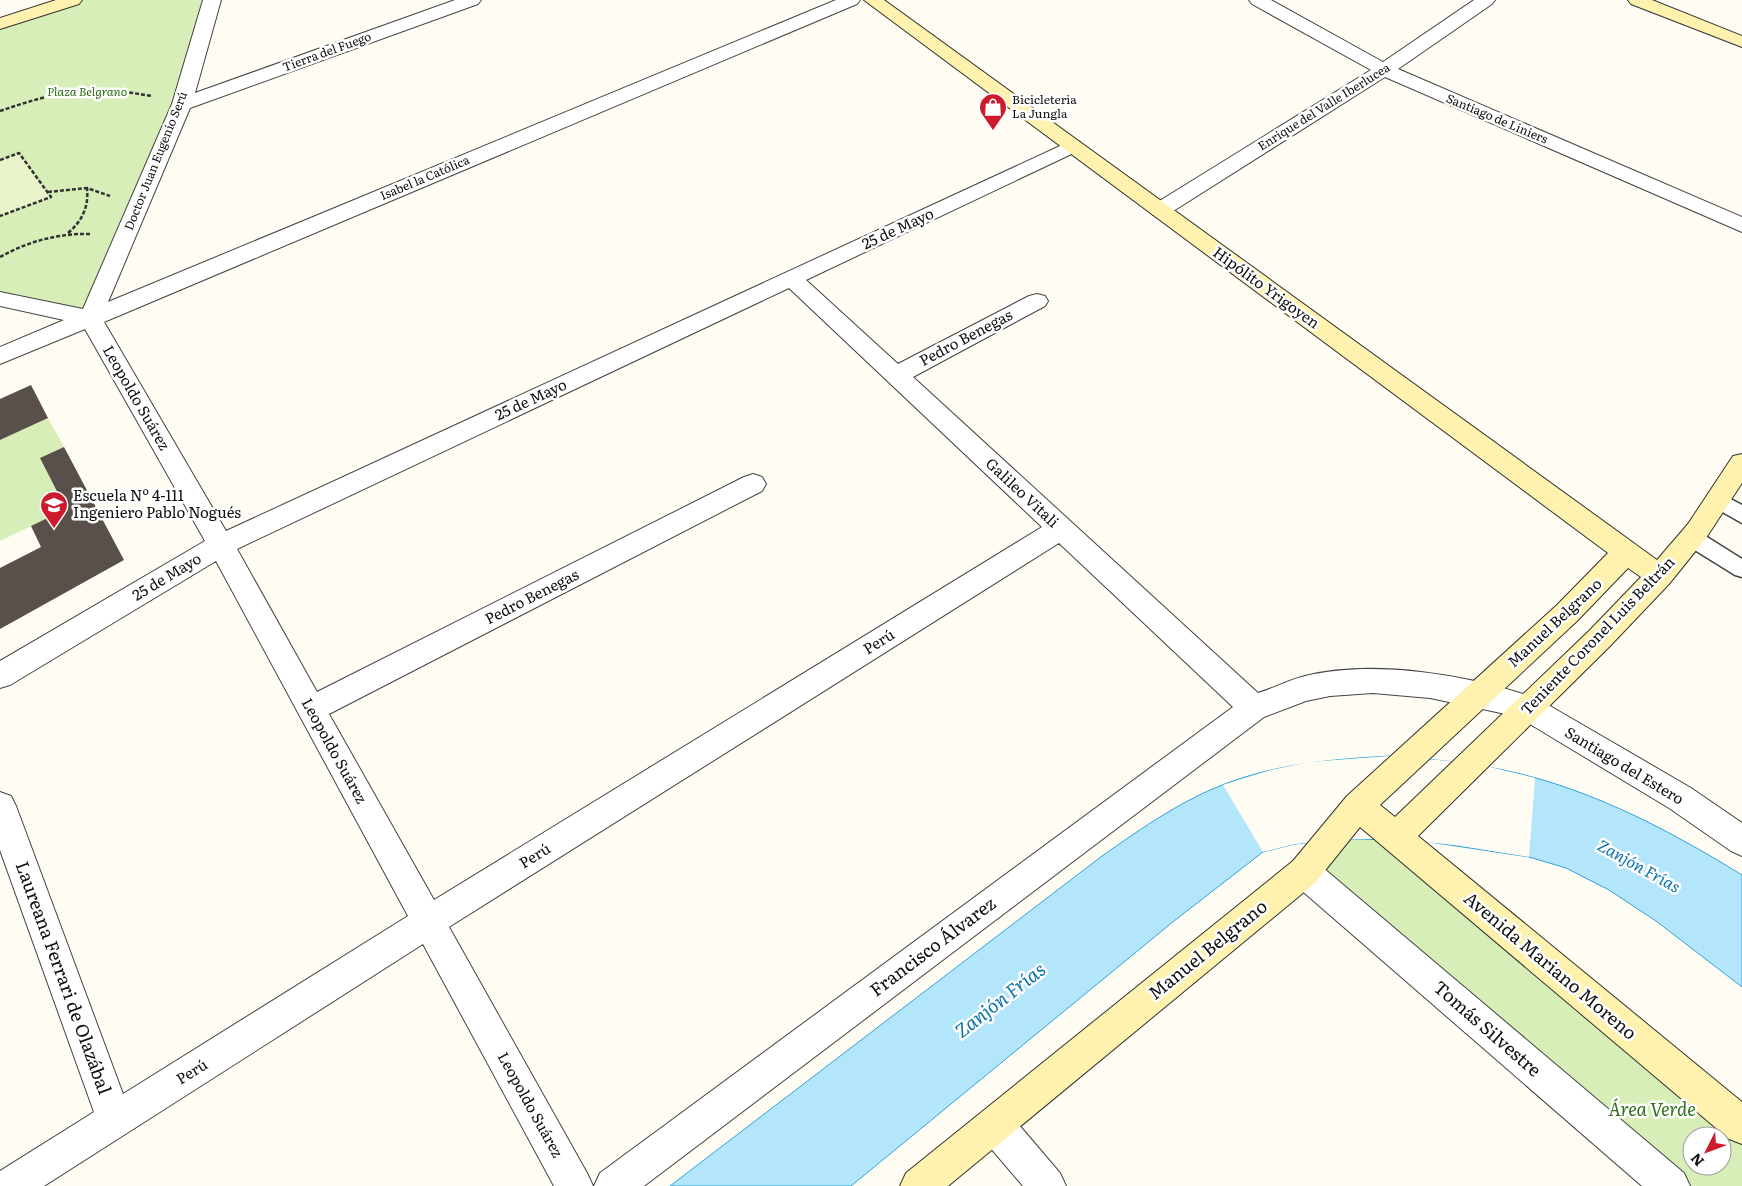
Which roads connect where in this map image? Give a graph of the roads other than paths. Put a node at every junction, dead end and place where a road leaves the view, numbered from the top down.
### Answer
1 (73, 0) edge
2 (212, 0) edge
3 (472, 0) edge
4 (851, 0) edge
5 (873, 0) edge
6 (1258, 0) edge
7 (1486, 0) edge
8 (1638, 0) edge
9 (0, 24) edge
10 (1742, 42) edge
11 (1384, 70) junction
12 (182, 104) junction
13 (1073, 146) junction
14 (1160, 210) junction
15 (1742, 225) edge
16 (791, 278) junction
17 (0, 299) edge
18 (1037, 301) dead end
19 (90, 318) junction
20 (0, 356) edge
21 (895, 376) junction
22 (1742, 463) edge
23 (753, 484) dead end
24 (1718, 500) junction
25 (1742, 515) edge
26 (1061, 529) junction
27 (1692, 538) junction
28 (221, 545) junction
29 (1619, 546) junction
30 (1742, 569) edge
31 (1651, 570) junction
32 (0, 676) edge
33 (1502, 701) junction
34 (1254, 708) junction
35 (311, 710) junction
36 (0, 806) edge
37 (1358, 806) junction
38 (1395, 838) junction
39 (1742, 841) edge
40 (1304, 872) junction
41 (428, 922) junction
42 (115, 1121) junction
43 (995, 1125) junction
44 (1742, 1126) edge
45 (10, 1186) edge
46 (574, 1186) edge
47 (613, 1186) edge
48 (919, 1186) edge
49 (1047, 1186) edge
50 (1671, 1186) edge

1 - 9 main road
2 - 12 street, Doctor Juan Eugenio Serú
3 - 12 street, Tierra del Fuego
4 - 19 street, Isabel la Católica
5 - 13 main road, Hipólito Yrigoyen
6 - 11 street, Santiago de Liniers
7 - 11 street, Enrique del Valle Iberlucea
8 - 10 main road
11 - 14 street, Enrique del Valle Iberlucea
11 - 15 street, Santiago de Liniers
12 - 19 street, Doctor Juan Eugenio Serú
13 - 14 main road, Hipólito Yrigoyen
13 - 16 street, 25 de Mayo
14 - 29 main road, Hipólito Yrigoyen
16 - 21 street, Galileo Vitali
16 - 28 street, 25 de Mayo
17 - 19 street
18 - 21 street, Pedro Benegas
19 - 20 street, Isabel la Católica
19 - 28 street, Leopoldo Suárez
21 - 26 street, Galileo Vitali
22 - 24 main road, Teniente Coronel Luis Beltrán
23 - 35 street, Pedro Benegas
24 - 25 lane
24 - 27 main road, Teniente Coronel Luis Beltrán
26 - 34 street, Galileo Vitali
26 - 41 street, Perú
27 - 30 lane
27 - 31 main road, Teniente Coronel Luis Beltrán
28 - 32 street, 25 de Mayo
28 - 35 street, Leopoldo Suárez
29 - 31 main road, Hipólito Yrigoyen
29 - 33 main road, Manuel Belgrano
31 - 33 main road, Teniente Coronel Luis Beltrán
33 - 34 street
33 - 37 main road, Manuel Belgrano
33 - 38 main road, Teniente Coronel Luis Beltrán
33 - 39 street, Santiago del Estero
34 - 47 street, Francisco Álvarez
35 - 41 street, Leopoldo Suárez
36 - 42 street, Laureana Ferrari de Olazábal
37 - 38 main road, Avenida Mariano Moreno
37 - 40 main road, Manuel Belgrano
38 - 44 main road, Avenida Mariano Moreno
40 - 43 main road, Manuel Belgrano
40 - 50 street, Tomás Silvestre
41 - 42 street, Perú
41 - 46 street, Leopoldo Suárez
42 - 45 street, Perú
43 - 48 main road, Manuel Belgrano
43 - 49 street

